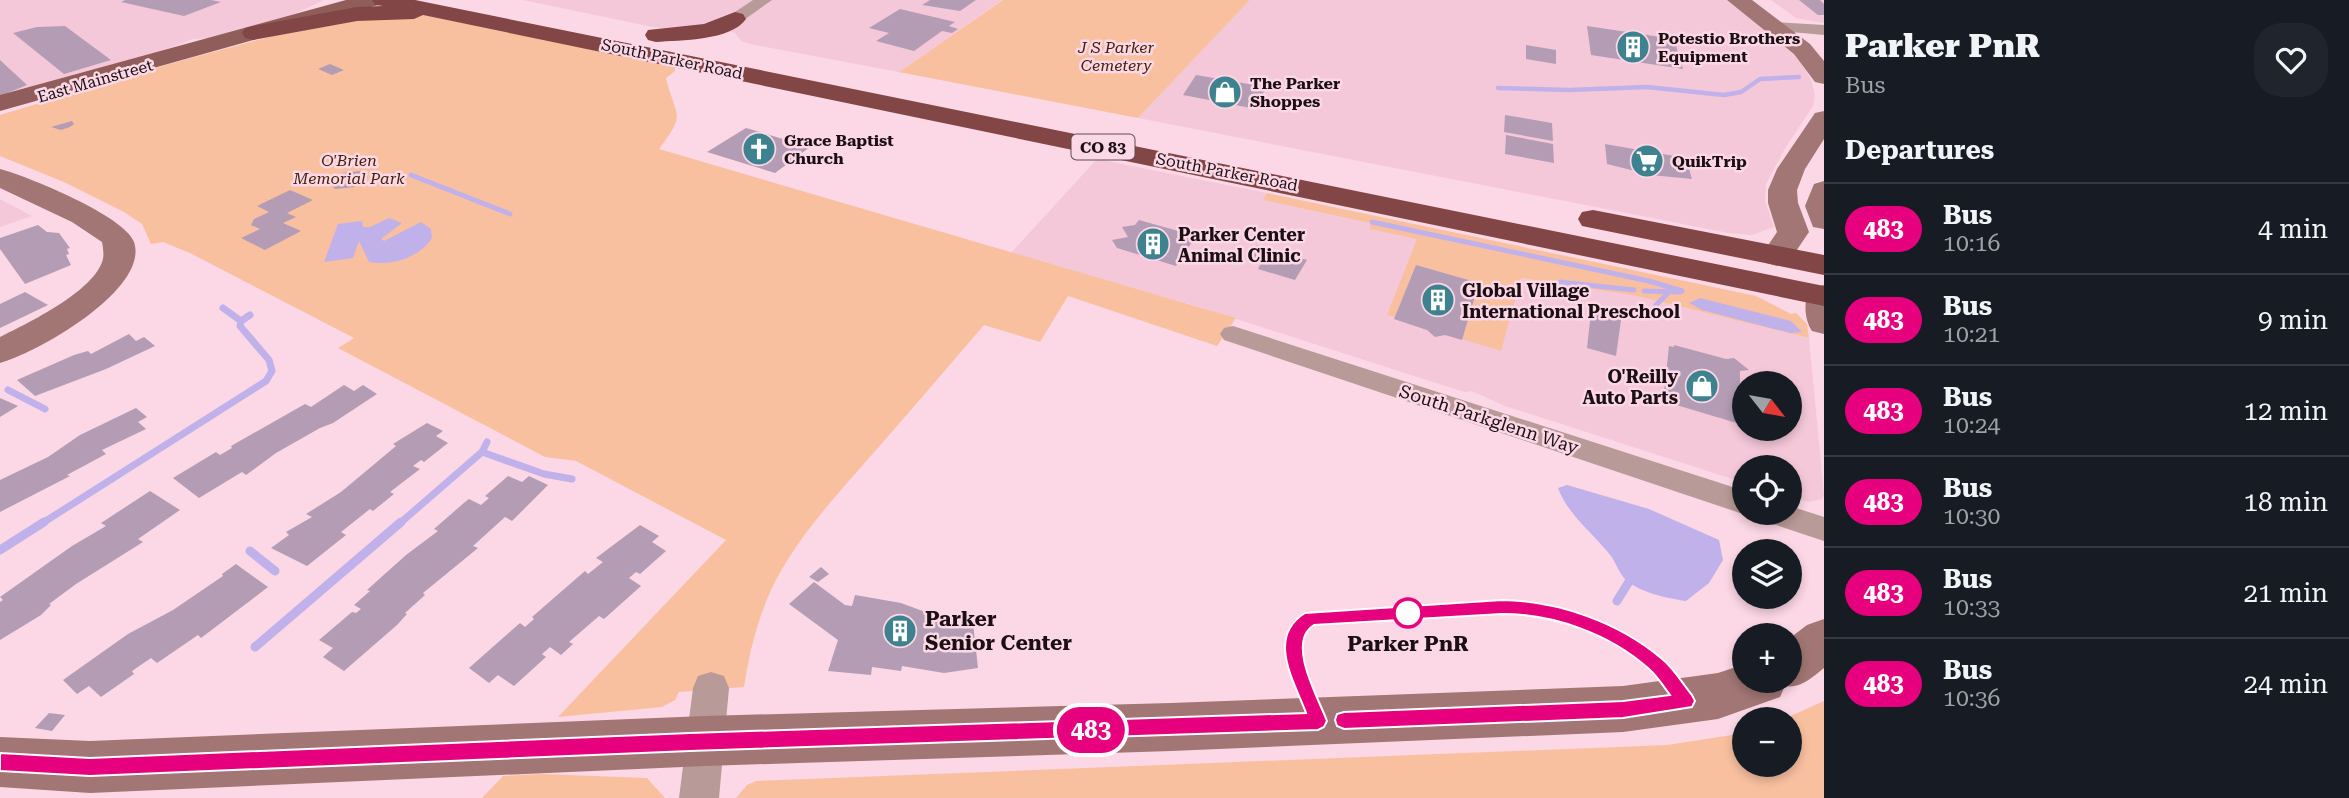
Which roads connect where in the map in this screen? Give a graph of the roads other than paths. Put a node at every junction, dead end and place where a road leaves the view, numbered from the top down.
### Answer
1 (370, 0) edge
2 (383, 0) edge
3 (479, 0) edge
4 (764, 0) edge
5 (1738, 0) edge
6 (1760, 0) edge
7 (451, 14) junction
8 (735, 19) junction
9 (1776, 27) junction
10 (1813, 30) edge
11 (253, 33) junction
12 (656, 35) junction
13 (733, 45) dead end
14 (1824, 47) edge
15 (189, 51) junction
16 (1824, 77) edge
17 (0, 103) edge
18 (0, 109) edge
19 (1824, 119) edge
20 (1215, 144) dead end
21 (0, 178) edge
22 (1824, 190) edge
23 (1567, 214) dead end
24 (1824, 220) edge
25 (1777, 256) junction
26 (1824, 291) edge
27 (1233, 334) dead end
28 (0, 351) edge
29 (1732, 499) edge
30 (1802, 522) edge
31 (1824, 529) edge
32 (1824, 640) edge
33 (1802, 657) edge
34 (710, 688) dead end
35 (1732, 691) edge
36 (705, 741) junction
37 (0, 762) edge
38 (699, 798) edge

1 - 11 main road, East Mainstreet
2 - 7 highway, South Parker Road / CO 83
3 - 12 highway, South Parker Road / CO 83
4 - 8 street
5 - 9 street
6 - 10 street
7 - 11 highway
7 - 26 highway, South Parker Road / CO 83
8 - 12 highway
8 - 13 highway
9 - 10 street
9 - 16 street
10 - 14 street
11 - 15 main road, East Mainstreet
12 - 20 highway, South Parker Road / CO 83
15 - 17 main road, East Mainstreet
15 - 18 main road, East Mainstreet
19 - 25 street
21 - 28 street
22 - 24 street
23 - 25 highway
25 - 26 highway
27 - 29 street, South Parkglenn Way
30 - 31 street
32 - 33 street
34 - 36 street
35 - 36 street
36 - 37 street
36 - 38 street

